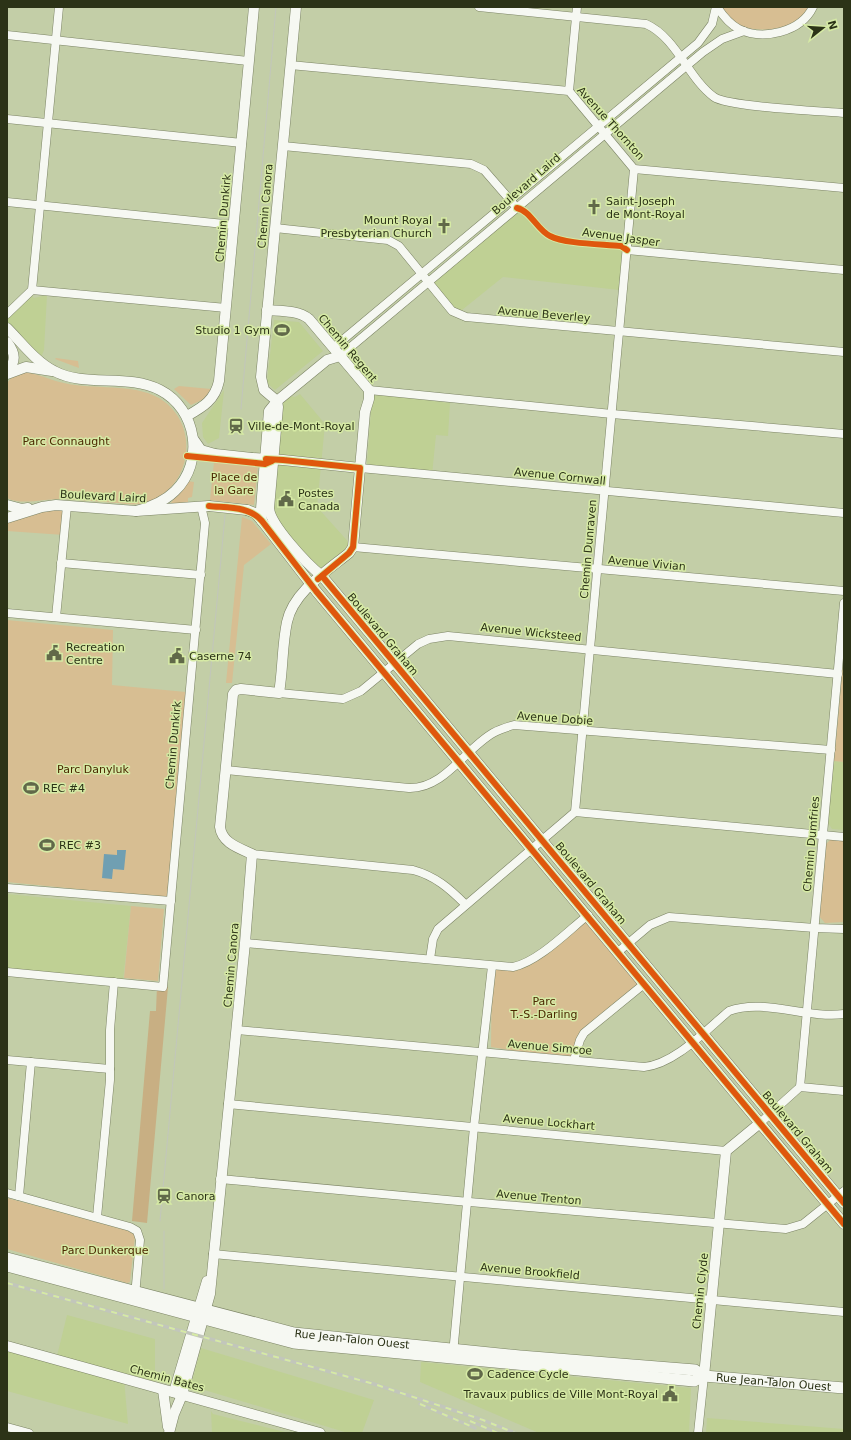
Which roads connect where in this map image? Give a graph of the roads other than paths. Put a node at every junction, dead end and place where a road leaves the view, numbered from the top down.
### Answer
1 (59, 7) edge
2 (254, 7) edge
3 (296, 7) edge
4 (479, 7) edge
5 (577, 7) edge
6 (717, 7) edge
7 (813, 7) edge
8 (576, 16) junction
9 (744, 31) junction
10 (7, 35) edge
11 (56, 41) junction
12 (680, 58) junction
13 (248, 61) junction
14 (290, 66) junction
15 (687, 67) junction
16 (569, 91) junction
17 (844, 113) edge
18 (7, 119) edge
19 (47, 124) junction
20 (598, 126) junction
21 (605, 134) junction
22 (242, 143) junction
23 (282, 146) junction
24 (634, 169) junction
25 (844, 188) edge
26 (510, 199) junction
27 (7, 202) edge
28 (40, 206) junction
29 (517, 208) junction
30 (234, 225) junction
31 (275, 228) junction
32 (627, 250) junction
33 (844, 270) edge
34 (421, 274) junction
35 (428, 282) junction
36 (32, 290) junction
37 (226, 308) junction
38 (267, 310) junction
39 (7, 314) edge
40 (7, 328) edge
41 (620, 332) junction
42 (7, 342) edge
43 (333, 348) junction
44 (844, 352) edge
45 (340, 356) junction
46 (327, 360) junction
47 (54, 371) junction
48 (7, 374) edge
49 (369, 390) junction
50 (277, 401) junction
51 (612, 414) junction
52 (187, 416) junction
53 (844, 434) edge
54 (194, 440) junction
55 (270, 460) junction
56 (360, 468) junction
57 (604, 492) junction
58 (7, 505) edge
59 (67, 506) junction
60 (205, 506) junction
61 (42, 507) junction
62 (265, 508) junction
63 (247, 510) junction
64 (136, 511) junction
65 (844, 514) edge
66 (7, 518) edge
67 (262, 521) junction
68 (353, 547) junction
69 (61, 563) junction
70 (597, 569) junction
71 (201, 575) junction
72 (322, 576) junction
73 (312, 585) junction
74 (844, 591) edge
75 (844, 603) edge
76 (7, 613) edge
77 (56, 617) junction
78 (196, 630) junction
79 (590, 650) junction
80 (394, 664) junction
81 (385, 672) junction
82 (838, 674) junction
83 (280, 693) junction
84 (583, 731) junction
85 (831, 750) junction
86 (469, 753) junction
87 (459, 761) junction
88 (226, 770) junction
89 (575, 812) junction
90 (823, 835) junction
91 (844, 837) edge
92 (541, 839) junction
93 (531, 848) junction
94 (252, 854) junction
95 (7, 888) edge
96 (171, 901) junction
97 (465, 904) junction
98 (588, 915) junction
99 (815, 928) junction
100 (844, 929) edge
101 (245, 943) junction
102 (628, 944) junction
103 (618, 952) junction
104 (430, 959) junction
105 (492, 966) junction
106 (7, 972) edge
107 (114, 982) junction
108 (644, 984) junction
109 (807, 1013) junction
110 (844, 1014) edge
111 (237, 1030) junction
112 (703, 1033) junction
113 (692, 1042) junction
114 (481, 1052) junction
115 (7, 1060) edge
116 (574, 1060) junction
117 (31, 1062) junction
118 (110, 1069) junction
119 (800, 1087) junction
120 (844, 1090) edge
121 (228, 1104) junction
122 (770, 1113) junction
123 (760, 1122) junction
124 (474, 1127) junction
125 (726, 1151) junction
126 (220, 1179) junction
127 (7, 1193) edge
128 (19, 1196) junction
129 (842, 1196) edge
130 (467, 1202) junction
131 (828, 1204) junction
132 (97, 1217) junction
133 (719, 1224) junction
134 (844, 1224) edge
135 (213, 1254) junction
136 (7, 1258) edge
137 (7, 1266) edge
138 (460, 1276) junction
139 (135, 1296) junction
140 (711, 1299) junction
141 (844, 1312) edge
142 (201, 1313) junction
143 (7, 1346) edge
144 (453, 1354) junction
145 (704, 1376) junction
146 (844, 1388) edge
147 (163, 1390) junction
148 (178, 1393) junction
149 (7, 1427) edge
150 (29, 1433) edge
151 (169, 1433) edge
152 (320, 1433) edge
153 (698, 1433) edge

1 - 11 street
2 - 13 street, Chemin Dunkirk
3 - 14 street, Chemin Canora
4 - 8 street
5 - 8 street
6 - 9 street, Boulevard Laird
6 - 12 street, Boulevard Laird
7 - 9 street, Boulevard Laird
8 - 12 street
8 - 16 street
9 - 15 street, Boulevard Laird
10 - 11 street
11 - 13 street
11 - 19 street
12 - 15 street
12 - 20 street, Boulevard Laird
13 - 22 street, Chemin Dunkirk
14 - 16 street, Avenue Thornton
14 - 23 street, Chemin Canora
15 - 17 street
15 - 21 street, Boulevard Laird
16 - 20 street, Avenue Thornton
18 - 19 street
19 - 22 street
19 - 28 street
20 - 21 street, Avenue Thornton
20 - 26 street, Boulevard Laird
21 - 24 street, Avenue Thornton
21 - 29 street, Boulevard Laird
22 - 30 street, Chemin Dunkirk
23 - 26 street
23 - 31 street, Chemin Canora
24 - 25 street, Avenue Thornton
24 - 32 street, Chemin Dunraven
26 - 29 street
26 - 34 street, Boulevard Laird
27 - 28 street
28 - 30 street
28 - 36 street
29 - 35 street, Boulevard Laird
30 - 37 street, Chemin Dunkirk
31 - 34 street, Avenue Beverley
31 - 38 street, Chemin Canora
32 - 33 street, Avenue Jasper
32 - 41 street, Chemin Dunraven
34 - 35 street, Avenue Beverley
34 - 43 street, Boulevard Laird
35 - 41 street, Avenue Beverley
35 - 45 street, Boulevard Laird
36 - 37 street
36 - 39 street
37 - 52 street, Chemin Dunkirk
38 - 43 street, Chemin Regent
38 - 50 street, Chemin Canora
40 - 47 street
41 - 44 street, Avenue Beverley
41 - 51 street, Chemin Dunraven
42 - 48 street
43 - 45 street, Chemin Regent
43 - 46 street, Boulevard Laird
45 - 46 street, Boulevard Laird
45 - 49 street, Chemin Regent
46 - 50 street, Boulevard Laird
47 - 48 street
47 - 52 street
49 - 51 street
49 - 56 street, Chemin Regent
50 - 55 street
51 - 53 street
51 - 57 street, Chemin Dunraven
52 - 54 street
54 - 55 street, Avenue Cornwall, bridge
54 - 64 street
55 - 56 street, Avenue Cornwall
55 - 62 street
56 - 57 street, Avenue Cornwall
56 - 68 street, Chemin Regent
57 - 65 street, Avenue Cornwall
57 - 70 street, Chemin Dunraven
58 - 61 street
59 - 61 street, Boulevard Laird
59 - 64 street, Boulevard Laird
59 - 69 street
60 - 63 street, Boulevard Laird, bridge
60 - 64 street, Boulevard Laird
60 - 71 street, Chemin Dunkirk
61 - 66 street, Boulevard Laird
62 - 63 street, Boulevard Laird
62 - 67 street
62 - 72 street, Boulevard Graham
63 - 67 street
67 - 73 street, Boulevard Graham
68 - 70 street, Avenue Vivian
68 - 72 street
69 - 71 street
69 - 77 street
70 - 74 street, Avenue Vivian
70 - 79 street, Chemin Dunraven
71 - 78 street, Chemin Dunkirk
72 - 73 street
72 - 80 street, Boulevard Graham
73 - 81 street, Boulevard Graham
73 - 83 street
75 - 82 street, Chemin Dumfries
76 - 77 street
77 - 78 street
78 - 96 street, Chemin Dunkirk
79 - 80 street, Avenue Wicksteed
79 - 82 street, Avenue Wicksteed
79 - 84 street, Chemin Dunraven
80 - 81 street, Avenue Wicksteed
80 - 86 street, Boulevard Graham
81 - 83 street, Avenue Wicksteed
81 - 87 street, Boulevard Graham
82 - 85 street, Chemin Dumfries
83 - 88 street, Avenue Wicksteed
84 - 85 street, Avenue Dobie
84 - 86 street, Avenue Dobie
84 - 89 street, Chemin Dunraven
85 - 90 street, Chemin Dumfries
86 - 87 street, Avenue Dobie
86 - 92 street, Boulevard Graham
87 - 88 street, Avenue Dobie
87 - 93 street, Boulevard Graham
88 - 94 street
89 - 90 street
89 - 92 street
90 - 91 street
90 - 99 street, Chemin Dumfries
92 - 93 street
92 - 102 street, Boulevard Graham
93 - 97 street
93 - 98 street, Boulevard Graham
94 - 97 street
94 - 101 street, Chemin Canora
95 - 96 street
96 - 107 street, Chemin Dunkirk
97 - 104 street
98 - 103 street, Boulevard Graham
98 - 105 street
99 - 100 street
99 - 102 street
99 - 109 street, Chemin Dumfries
101 - 104 street
101 - 111 street, Chemin Canora
102 - 103 street
102 - 112 street, Boulevard Graham
103 - 108 street, Boulevard Graham
104 - 105 street
105 - 114 street
106 - 107 street
107 - 118 street
108 - 113 street, Boulevard Graham
108 - 116 street
109 - 110 street, Avenue Simcoe
109 - 112 street, Avenue Simcoe
109 - 119 street, Chemin Dumfries
111 - 114 street, Avenue Simcoe
111 - 121 street, Chemin Canora
112 - 113 street, Avenue Simcoe
112 - 122 street, Boulevard Graham
113 - 116 street, Avenue Simcoe
113 - 123 street, Boulevard Graham
114 - 116 street, Avenue Simcoe
114 - 124 street
115 - 117 street
117 - 118 street
117 - 128 street
118 - 132 street
119 - 120 street
119 - 122 street
121 - 124 street, Avenue Lockhart
121 - 126 street, Chemin Canora
122 - 123 street
122 - 129 street, Boulevard Graham
123 - 125 street
123 - 131 street, Boulevard Graham
124 - 125 street, Avenue Lockhart
124 - 130 street
125 - 133 street, Chemin Clyde
126 - 130 street, Avenue Trenton
126 - 135 street, Chemin Canora
127 - 128 street
128 - 132 street
129 - 131 street, Avenue Trenton
130 - 133 street, Avenue Trenton
130 - 138 street
131 - 133 street, Avenue Trenton
131 - 134 street, Boulevard Graham
132 - 139 street
133 - 140 street, Chemin Clyde
135 - 138 street, Avenue Brookfield
135 - 142 street, Chemin Canora
136 - 139 main road, Rue Jean-Talon Ouest
137 - 139 main road, Rue Jean-Talon Ouest
138 - 140 street, Avenue Brookfield
138 - 144 street
139 - 142 main road, Rue Jean-Talon Ouest
140 - 141 street, Avenue Brookfield
140 - 145 street, Chemin Clyde
142 - 144 main road, Rue Jean-Talon Ouest
142 - 148 street, Chemin Canora
143 - 147 street, Chemin Bates
144 - 145 main road, Rue Jean-Talon Ouest
145 - 146 main road, Rue Jean-Talon Ouest
145 - 153 street, Chemin Clyde
147 - 148 street, Chemin Bates
147 - 151 street
148 - 151 street, Chemin Canora
148 - 152 street, Chemin Bates
149 - 150 street

